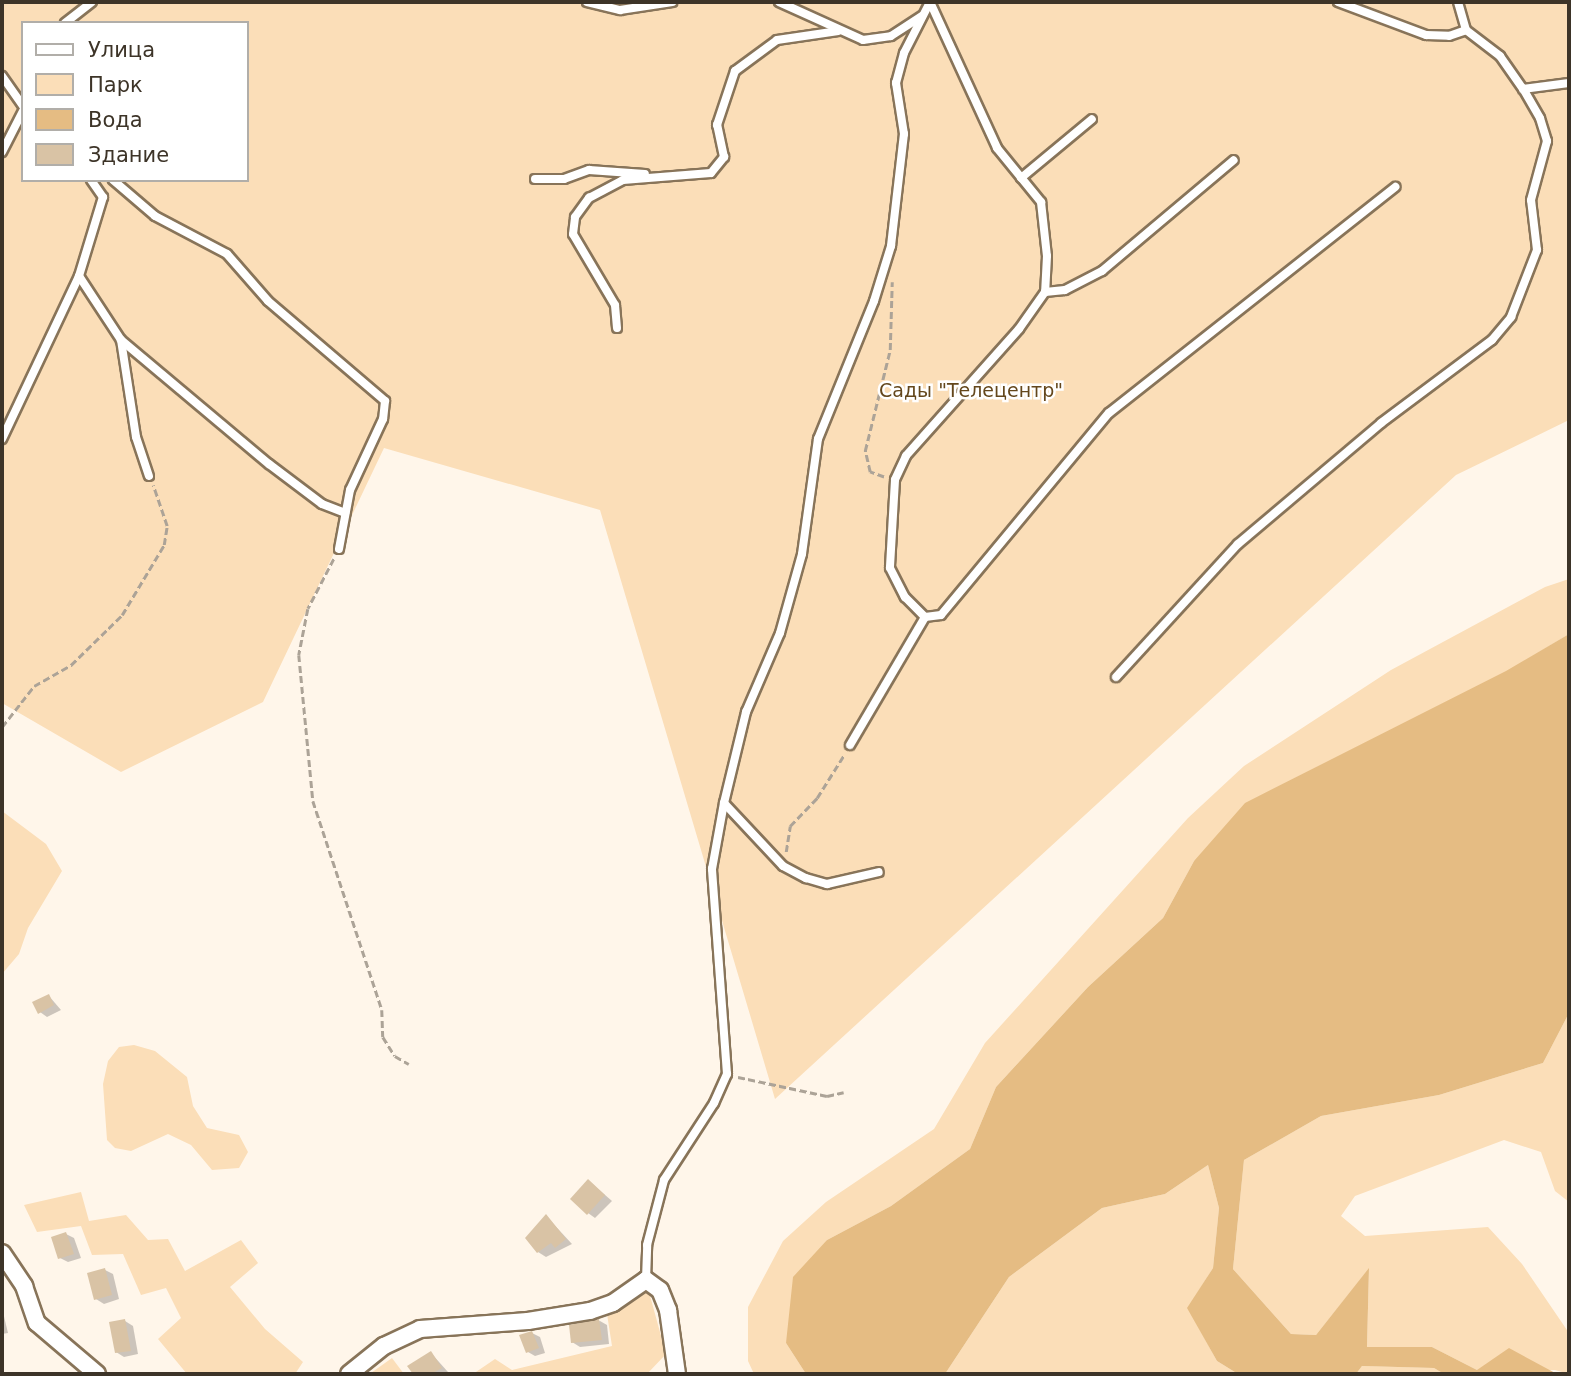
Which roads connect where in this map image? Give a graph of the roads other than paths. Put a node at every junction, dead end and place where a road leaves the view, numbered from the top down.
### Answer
1 (92, 2) edge
2 (587, 2) edge
3 (672, 2) edge
4 (779, 2) edge
5 (930, 2) edge
6 (1338, 2) edge
7 (1458, 2) edge
8 (925, 14) junction
9 (68, 21) edge
10 (1466, 30) junction
11 (838, 31) junction
12 (2, 76) edge
13 (1569, 83) edge
14 (1523, 89) junction
15 (21, 105) edge
16 (21, 112) edge
17 (1092, 119) dead end
18 (2, 152) edge
19 (1234, 160) dead end
20 (650, 175) junction
21 (1021, 178) junction
22 (535, 179) dead end
23 (92, 182) edge
24 (115, 182) edge
25 (1395, 187) dead end
26 (79, 276) junction
27 (1045, 292) junction
28 (617, 328) dead end
29 (121, 340) junction
30 (2, 439) edge
31 (149, 476) road end
32 (345, 513) junction
33 (339, 549) road end
34 (925, 617) junction
35 (1116, 677) dead end
36 (850, 745) road end
37 (724, 803) junction
38 (879, 872) dead end
39 (2, 1253) edge
40 (646, 1280) junction
41 (97, 1374) edge
42 (349, 1374) edge
43 (677, 1374) edge

1 - 9 lane
2 - 3 lane
4 - 11 lane
5 - 8 lane
5 - 21 lane
6 - 10 lane
7 - 10 lane
8 - 11 lane
8 - 37 lane
10 - 14 lane
11 - 20 lane
12 - 15 lane
13 - 14 lane
14 - 35 lane
16 - 18 lane
17 - 21 lane
19 - 27 lane
20 - 22 lane
20 - 28 lane
21 - 27 lane
23 - 26 lane
24 - 32 lane
25 - 34 lane
26 - 29 lane
26 - 30 lane
27 - 34 lane
29 - 31 lane
29 - 32 lane
32 - 33 lane
34 - 36 lane
37 - 38 lane
37 - 40 lane
39 - 41 street
40 - 42 street
40 - 43 street

